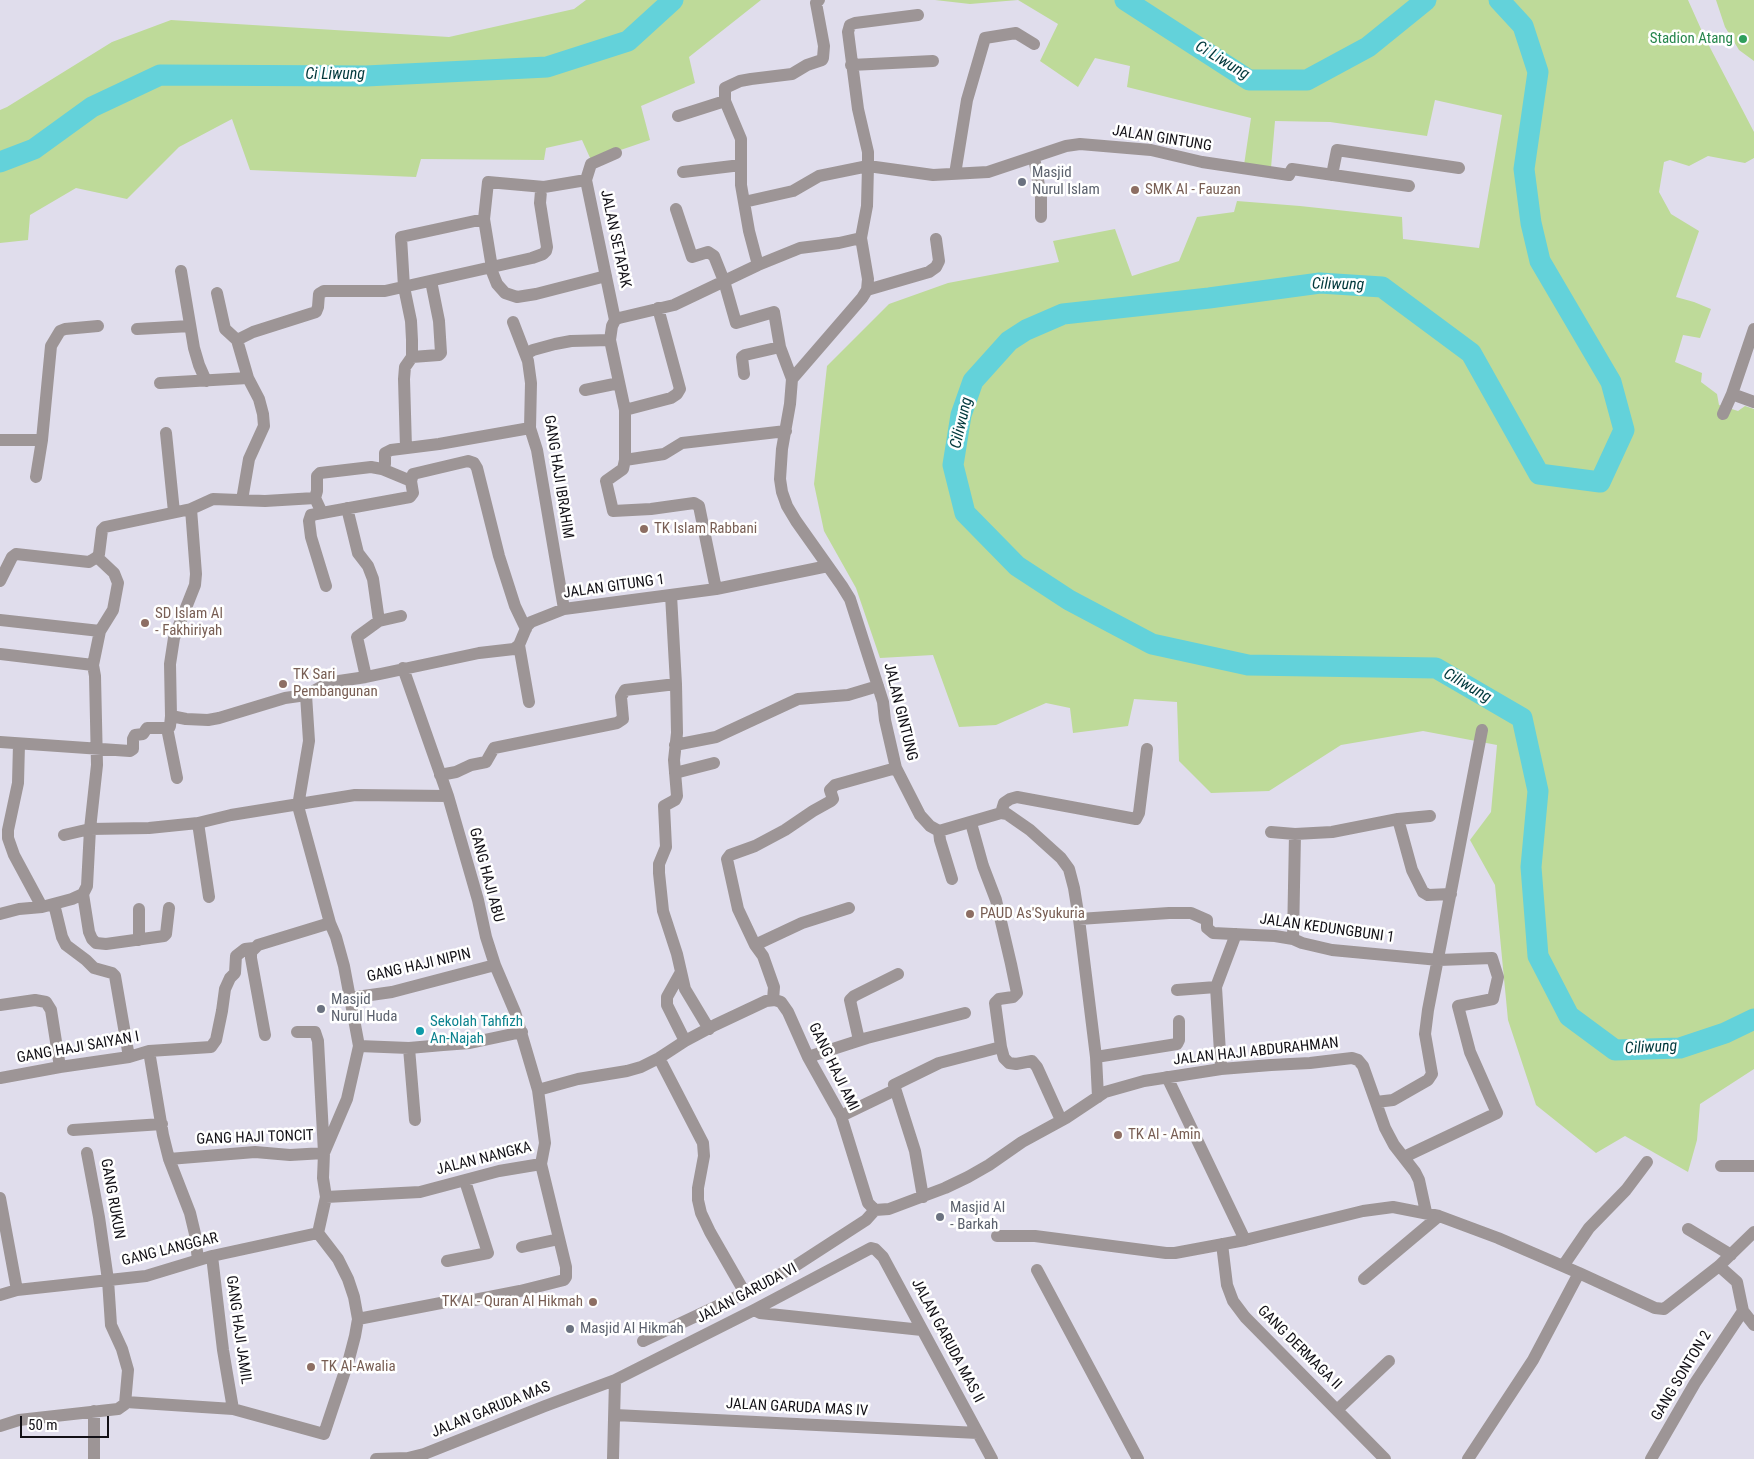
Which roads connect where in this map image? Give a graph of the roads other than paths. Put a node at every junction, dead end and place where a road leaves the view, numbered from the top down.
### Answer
1 (819, 0) edge
2 (918, 15) dead end
3 (1034, 44) dead end
4 (933, 61) dead end
5 (852, 65) junction
6 (724, 101) junction
7 (678, 116) dead end
8 (616, 153) dead end
9 (1034, 158) junction
10 (741, 165) junction
11 (868, 166) junction
12 (1459, 168) dead end
13 (683, 172) dead end
14 (955, 174) junction
15 (1332, 175) junction
16 (586, 180) junction
17 (1409, 186) dead end
18 (544, 187) junction
19 (744, 202) junction
20 (676, 208) dead end
21 (1041, 217) dead end
22 (484, 219) junction
23 (861, 238) junction
24 (936, 238) dead end
25 (758, 264) junction
26 (492, 267) junction
27 (181, 271) dead end
28 (606, 276) junction
29 (431, 281) junction
30 (724, 282) junction
31 (404, 287) junction
32 (866, 290) junction
33 (216, 293) dead end
34 (658, 308) junction
35 (615, 320) junction
36 (513, 322) dead end
37 (98, 326) dead end
38 (190, 326) junction
39 (137, 329) dead end
40 (1754, 329) edge
41 (237, 340) junction
42 (610, 340) junction
43 (780, 347) junction
44 (526, 354) junction
45 (412, 357) junction
46 (744, 374) dead end
47 (248, 378) junction
48 (792, 379) junction
49 (206, 381) junction
50 (160, 383) dead end
51 (619, 384) junction
52 (585, 390) dead end
53 (1732, 394) junction
54 (1754, 402) edge
55 (625, 410) junction
56 (1723, 414) dead end
57 (530, 428) junction
58 (786, 431) junction
59 (166, 432) dead end
60 (0, 440) edge
61 (42, 440) junction
62 (406, 448) junction
63 (625, 460) junction
64 (382, 469) junction
65 (36, 477) dead end
66 (411, 481) junction
67 (315, 498) junction
68 (242, 500) junction
69 (191, 508) junction
70 (347, 508) junction
71 (174, 512) junction
72 (322, 513) junction
73 (97, 557) junction
74 (828, 566) junction
75 (0, 581) edge
76 (326, 586) dead end
77 (716, 589) junction
78 (671, 595) junction
79 (564, 609) junction
80 (401, 616) dead end
81 (0, 620) edge
82 (379, 621) junction
83 (526, 629) junction
84 (100, 631) junction
85 (519, 645) junction
86 (0, 654) edge
87 (93, 665) junction
88 (403, 668) junction
89 (366, 677) junction
90 (676, 684) junction
91 (878, 686) junction
92 (306, 696) junction
93 (529, 702) dead end
94 (169, 722) junction
95 (1482, 730) dead end
96 (0, 742) edge
97 (19, 744) junction
98 (675, 745) junction
99 (1146, 749) dead end
100 (96, 750) junction
101 (714, 763) dead end
102 (896, 768) junction
103 (675, 773) junction
104 (440, 775) junction
105 (177, 778) dead end
106 (448, 796) junction
107 (298, 806) junction
108 (1001, 813) junction
109 (1430, 816) dead end
110 (1398, 820) junction
111 (198, 823) junction
112 (971, 823) junction
113 (90, 829) junction
114 (939, 831) junction
115 (1271, 832) dead end
116 (1295, 834) junction
117 (64, 836) dead end
118 (952, 879) dead end
119 (83, 894) junction
120 (1452, 894) junction
121 (209, 897) dead end
122 (48, 906) junction
123 (169, 908) dead end
124 (849, 908) dead end
125 (139, 909) dead end
126 (0, 914) edge
127 (1079, 920) junction
128 (330, 923) junction
129 (1236, 934) junction
130 (1293, 939) junction
131 (140, 940) junction
132 (755, 945) junction
133 (254, 948) junction
134 (1439, 960) junction
135 (495, 964) junction
136 (682, 972) junction
137 (898, 974) dead end
138 (1216, 987) junction
139 (1177, 990) dead end
140 (349, 998) junction
141 (773, 1000) junction
142 (0, 1005) edge
143 (965, 1013) dead end
144 (1179, 1021) dead end
145 (709, 1029) junction
146 (297, 1032) dead end
147 (522, 1032) junction
148 (265, 1035) dead end
149 (859, 1040) junction
150 (685, 1041) junction
151 (359, 1046) junction
152 (1001, 1047) junction
153 (409, 1048) junction
154 (149, 1051) junction
155 (129, 1057) junction
156 (808, 1057) junction
157 (1096, 1057) junction
158 (659, 1058) junction
159 (60, 1067) junction
160 (1221, 1069) junction
161 (0, 1078) edge
162 (1167, 1078) junction
163 (538, 1090) junction
164 (896, 1090) junction
165 (1098, 1097) junction
166 (1376, 1102) junction
167 (841, 1116) junction
168 (415, 1120) dead end
169 (1061, 1120) junction
170 (162, 1124) junction
171 (73, 1130) dead end
172 (324, 1152) junction
173 (87, 1153) dead end
174 (1404, 1157) junction
175 (169, 1159) junction
176 (1647, 1162) dead end
177 (541, 1164) junction
178 (1721, 1166) dead end
179 (1754, 1166) edge
180 (465, 1181) junction
181 (326, 1197) junction
182 (923, 1197) junction
183 (0, 1198) edge
184 (875, 1210) junction
185 (1426, 1212) junction
186 (1439, 1216) junction
187 (1688, 1229) dead end
188 (1754, 1232) edge
189 (318, 1233) junction
190 (996, 1236) dead end
191 (559, 1239) junction
192 (1244, 1240) junction
193 (1222, 1244) junction
194 (522, 1247) dead end
195 (866, 1249) joint
196 (1730, 1255) junction
197 (212, 1256) junction
198 (198, 1260) junction
199 (447, 1261) dead end
200 (1563, 1266) junction
201 (1719, 1266) junction
202 (1037, 1270) dead end
203 (1578, 1273) junction
204 (1364, 1279) dead end
205 (108, 1280) junction
206 (17, 1290) junction
207 (745, 1293) junction
208 (0, 1295) edge
209 (754, 1310) junction
210 (1743, 1311) junction
211 (358, 1319) junction
212 (1754, 1325) edge
213 (922, 1330) junction
214 (643, 1341) dead end
215 (1389, 1361) dead end
216 (615, 1380) junction
217 (126, 1402) junction
218 (233, 1409) junction
219 (1337, 1410) junction
220 (94, 1411) junction
221 (615, 1415) junction
222 (0, 1426) edge
223 (978, 1433) junction
224 (94, 1459) edge
225 (376, 1459) edge
226 (613, 1459) edge
227 (992, 1459) edge
228 (1138, 1459) edge
229 (1385, 1459) edge
230 (1468, 1459) edge
231 (1651, 1459) edge

1 - 6 street
2 - 5 street
3 - 14 street
4 - 5 street
5 - 11 street
6 - 7 street
6 - 10 street
8 - 16 street, JALAN SETAPAK
9 - 14 street, JALAN GINTUNG
9 - 15 street, JALAN GINTUNG
9 - 21 street
10 - 13 street
10 - 19 street
11 - 14 street, JALAN GINTUNG
11 - 19 street, JALAN GINTUNG
11 - 23 street
12 - 15 street
15 - 17 street, JALAN GINTUNG
16 - 18 street
16 - 28 street, JALAN SETAPAK
18 - 22 street
18 - 26 street
19 - 25 street
20 - 30 street, JALAN GINTUNG
22 - 26 street
22 - 31 street
23 - 25 street
23 - 32 street
24 - 32 street
25 - 30 street
26 - 28 street
26 - 29 street
27 - 38 street
28 - 35 street, JALAN SETAPAK
29 - 31 street
29 - 45 street
30 - 34 street
30 - 43 street, JALAN GINTUNG
31 - 41 street
31 - 45 street
32 - 48 street
33 - 41 street
34 - 35 street
34 - 55 street
35 - 42 street
36 - 44 street, GANG HAJI IBRAHIM
37 - 61 street
38 - 39 street
38 - 49 street
40 - 53 street
41 - 47 street
42 - 44 street
42 - 51 street
43 - 46 street
43 - 48 street, JALAN GINTUNG
44 - 57 street, GANG HAJI IBRAHIM
45 - 62 street
47 - 49 street
47 - 68 street
48 - 58 street, JALAN GINTUNG
49 - 50 street
51 - 52 street
51 - 55 street
53 - 54 street
53 - 56 street
55 - 63 street
57 - 62 street
57 - 79 street, GANG HAJI IBRAHIM
58 - 63 street
58 - 74 street, JALAN GINTUNG
59 - 71 street
60 - 61 street
61 - 65 street
62 - 64 street
63 - 77 street
64 - 66 street
64 - 67 street
66 - 70 street
66 - 83 street
67 - 68 street
67 - 72 street
68 - 69 street
69 - 71 street
69 - 94 street
70 - 72 street
70 - 82 street
71 - 73 street
72 - 76 street
73 - 75 street
73 - 84 street
74 - 77 street, JALAN GITUNG 1
74 - 91 street, JALAN GINTUNG
77 - 78 street, JALAN GITUNG 1
78 - 79 street, JALAN GITUNG 1
78 - 90 street
79 - 83 street, JALAN GITUNG 1
80 - 82 street
81 - 84 street
82 - 89 street
83 - 85 street
84 - 87 street
85 - 88 street
85 - 93 street
86 - 87 street
87 - 100 street
88 - 89 street
88 - 104 street, GANG HAJI ABU
89 - 92 street
90 - 98 street
90 - 104 street
91 - 98 street
91 - 102 street, JALAN GINTUNG
92 - 94 street
92 - 107 street
94 - 100 street
94 - 105 street
95 - 120 street
96 - 97 street
97 - 100 street
97 - 122 street
98 - 103 street
99 - 108 street
100 - 113 street
101 - 103 street
102 - 114 street, JALAN GINTUNG
102 - 132 street
103 - 136 street
104 - 106 street, GANG HAJI ABU
106 - 107 street
106 - 135 street, GANG HAJI ABU
107 - 111 street
107 - 128 street
108 - 112 street
108 - 127 street
109 - 110 street
110 - 116 street
110 - 120 street
111 - 113 street
111 - 121 street
112 - 114 street
112 - 152 street
113 - 117 street
113 - 119 street
114 - 118 street
115 - 116 street
116 - 130 street
119 - 122 street
119 - 131 street
120 - 134 street
122 - 126 street
122 - 155 street
123 - 131 street
124 - 132 street
125 - 131 street
127 - 129 street, JALAN KEDUNGBUNI 1
127 - 157 street
128 - 133 street
128 - 140 street
129 - 130 street, JALAN KEDUNGBUNI 1
129 - 138 street
130 - 134 street, JALAN KEDUNGBUNI 1
132 - 141 street
133 - 148 street
133 - 154 street
134 - 166 street
134 - 174 street, JALAN KEDUNGBUNI 1
135 - 140 street, GANG HAJI NIPIN
135 - 147 street, GANG HAJI ABU
136 - 145 street
136 - 150 street
137 - 149 street
138 - 139 street
138 - 160 street
140 - 151 street
141 - 145 street
141 - 156 street, GANG HAJI AMI
142 - 159 street
143 - 149 street
144 - 157 street
145 - 150 street
146 - 172 street, GANG HAJI TONCIT
147 - 153 street
147 - 163 street, GANG HAJI ABU
149 - 156 street
150 - 158 street
151 - 153 street
151 - 172 street
152 - 164 street
152 - 169 street
153 - 168 street
154 - 155 street, GANG HAJI SAIYAN I
154 - 170 street, GANG HAJI SAIYAN I
155 - 159 street, GANG HAJI SAIYAN I
156 - 167 street, GANG HAJI AMI
157 - 165 street
158 - 163 street
158 - 207 street
159 - 161 street, GANG HAJI SAIYAN I
160 - 162 street, JALAN HAJI ABDURAHMAN
160 - 166 street, JALAN HAJI ABDURAHMAN
162 - 165 street, JALAN HAJI ABDURAHMAN
162 - 192 street
163 - 177 street, JALAN NANGKA
164 - 167 street
164 - 182 street
165 - 169 street, JALAN HAJI ABDURAHMAN
166 - 174 street, JALAN HAJI ABDURAHMAN
167 - 184 street, GANG HAJI AMI
169 - 182 street, JALAN HAJI ABDURAHMAN
170 - 171 street
170 - 175 street, GANG HAJI SAIYAN I
172 - 175 street, GANG HAJI TONCIT
172 - 181 street
173 - 205 street, GANG RUKUN
174 - 185 street, JALAN HAJI ABDURAHMAN
175 - 198 street, GANG HAJI SAIYAN I
176 - 200 street
177 - 180 street, JALAN NANGKA
177 - 191 street
178 - 179 street
180 - 181 street, JALAN NANGKA
180 - 199 street
181 - 189 street
182 - 184 street, JALAN HAJI ABDURAHMAN
183 - 206 street
184 - 207 street
185 - 186 street
185 - 192 street
186 - 200 street
186 - 204 street
187 - 196 street
188 - 196 street
189 - 197 street, GANG LANGGAR
189 - 211 street
190 - 193 street
191 - 194 street
191 - 211 street
192 - 193 street
193 - 219 street, GANG DERMAGA II
195 - 209 street, JALAN GARUDA VI
195 - 213 street, JALAN GARUDA MAS II
196 - 201 street
197 - 198 street, GANG LANGGAR
197 - 218 street, GANG HAJI JAMIL
198 - 205 street, GANG LANGGAR
200 - 203 street
201 - 203 street
201 - 210 street
202 - 228 street
203 - 230 street
205 - 206 street, GANG LANGGAR
205 - 217 street, GANG RUKUN
206 - 208 street, GANG LANGGAR
207 - 214 street
209 - 213 street
209 - 216 street, JALAN GARUDA VI
210 - 212 street
210 - 231 street, GANG SONTON 2
211 - 218 street
213 - 223 street, JALAN GARUDA MAS II
215 - 219 street
216 - 221 street
216 - 225 street, JALAN GARUDA MAS
217 - 218 street
217 - 220 street
219 - 229 street, GANG DERMAGA II
220 - 222 street
220 - 224 street
221 - 223 street, JALAN GARUDA MAS IV
221 - 226 street
223 - 227 street, JALAN GARUDA MAS II

